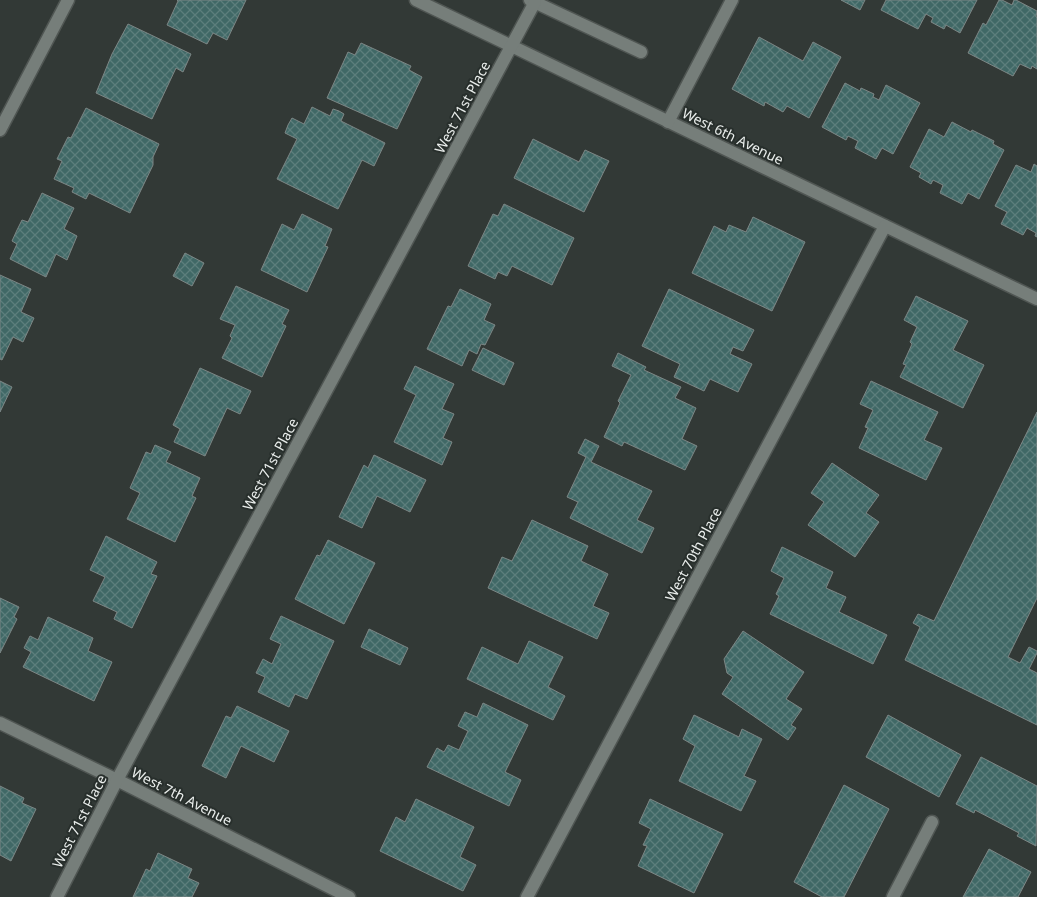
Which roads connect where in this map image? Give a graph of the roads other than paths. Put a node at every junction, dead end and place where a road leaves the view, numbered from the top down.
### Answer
1 (68, 0) edge
2 (416, 0) edge
3 (732, 0) edge
4 (533, 1) edge
5 (511, 46) junction
6 (641, 52) dead end
7 (668, 122) junction
8 (0, 130) edge
9 (885, 226) junction
10 (1037, 299) edge
11 (0, 723) edge
12 (117, 780) junction
13 (932, 822) dead end
14 (57, 897) edge
15 (349, 897) edge
16 (527, 897) edge
17 (893, 897) edge

1 - 8 street
2 - 5 street, West 6th Avenue
3 - 7 street
4 - 5 street, West 71st Place
4 - 6 street
5 - 7 street, West 6th Avenue
5 - 12 street, West 71st Place
7 - 9 street, West 6th Avenue
9 - 10 street, West 6th Avenue
9 - 16 street, West 70th Place
11 - 12 street, West 7th Avenue
12 - 14 street, West 71st Place
12 - 15 street, West 7th Avenue
13 - 17 street

